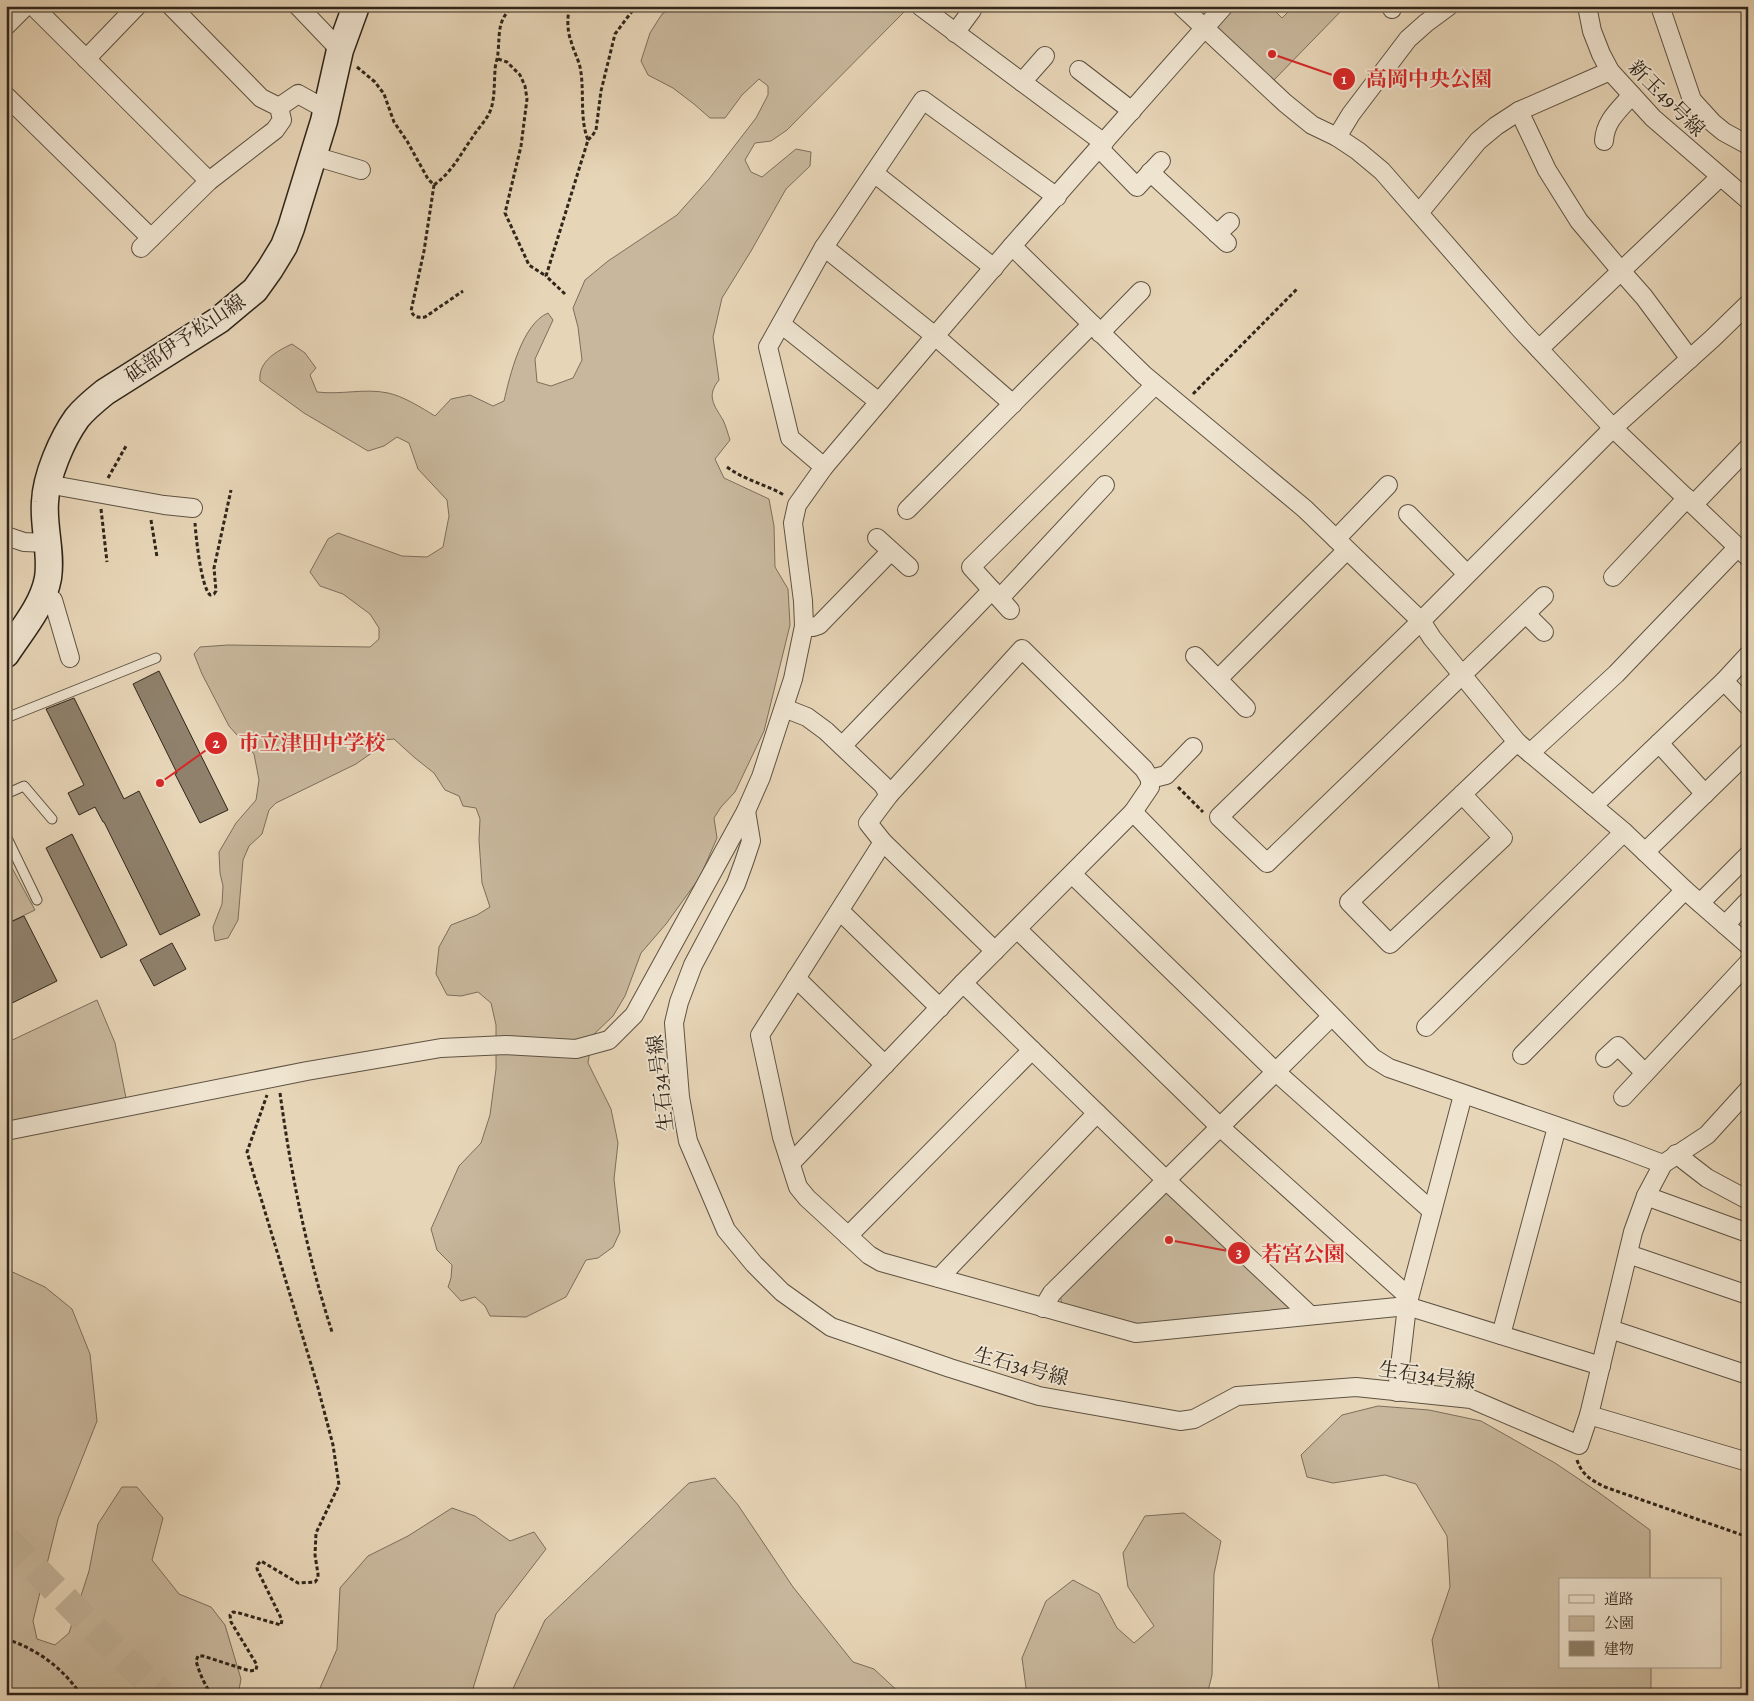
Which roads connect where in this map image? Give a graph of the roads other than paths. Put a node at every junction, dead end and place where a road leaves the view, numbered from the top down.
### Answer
1 (26, 6) edge
2 (33, 6) edge
3 (137, 6) edge
4 (171, 6) edge
5 (298, 6) edge
6 (356, 6) edge
7 (920, 6) edge
8 (1182, 6) edge
9 (1224, 6) edge
10 (1449, 6) edge
11 (1587, 6) edge
12 (1660, 6) edge
13 (972, 10) dead end
14 (6, 26) edge
15 (1204, 28) junction
16 (955, 33) junction
17 (340, 52) junction
18 (1044, 56) dead end
19 (86, 59) junction
20 (1079, 70) dead end
21 (1610, 71) junction
22 (1022, 82) junction
23 (1632, 95) junction
24 (6, 96) edge
25 (279, 107) junction
26 (327, 110) junction
27 (1132, 111) junction
28 (1519, 112) junction
29 (1337, 137) junction
30 (1604, 141) dead end
31 (1102, 145) junction
32 (1748, 146) edge
33 (314, 156) junction
34 (361, 170) dead end
35 (874, 173) junction
36 (1720, 177) junction
37 (209, 181) junction
38 (1057, 197) junction
39 (1748, 200) edge
40 (1419, 212) junction
41 (1230, 222) dead end
42 (1012, 246) junction
43 (824, 247) junction
44 (994, 268) junction
45 (1621, 272) junction
46 (1142, 291) dead end
47 (1748, 304) edge
48 (781, 324) junction
49 (1096, 328) junction
50 (935, 336) junction
51 (1539, 349) junction
52 (1690, 359) junction
53 (1155, 385) junction
54 (878, 402) junction
55 (1013, 404) junction
56 (1613, 428) junction
57 (1748, 448) edge
58 (824, 466) junction
59 (48, 484) junction
60 (1105, 485) dead end
61 (1388, 485) dead end
62 (1690, 501) junction
63 (193, 508) road end
64 (907, 510) dead end
65 (1408, 514) dead end
66 (6, 536) edge
67 (877, 538) dead end
68 (47, 543) junction
69 (1342, 544) junction
70 (891, 551) junction
71 (1743, 552) edge
72 (909, 567) dead end
73 (1468, 574) junction
74 (1612, 577) dead end
75 (43, 594) junction
76 (1544, 596) dead end
77 (1001, 599) junction
78 (1526, 614) junction
79 (1421, 621) junction
80 (804, 626) junction
81 (1544, 632) dead end
82 (6, 654) edge
83 (1748, 655) edge
84 (1195, 656) dead end
85 (70, 658) dead end
86 (156, 658) dead end
87 (1462, 676) junction
88 (1218, 679) junction
89 (1724, 681) junction
90 (1748, 706) edge
91 (784, 708) junction
92 (1246, 708) dead end
93 (6, 718) edge
94 (1659, 743) junction
95 (842, 746) junction
96 (1193, 747) dead end
97 (1523, 747) junction
98 (1748, 752) edge
99 (1158, 777) junction
100 (7, 791) edge
101 (1462, 794) junction
102 (1705, 794) junction
103 (888, 795) junction
104 (1592, 806) junction
105 (746, 811) junction
106 (1133, 812) junction
107 (52, 819) dead end
108 (1624, 832) junction
109 (6, 836) edge
110 (884, 842) junction
111 (1645, 852) junction
112 (1748, 855) edge
113 (1072, 874) junction
114 (1685, 890) junction
115 (37, 900) dead end
116 (1748, 901) edge
117 (1700, 903) junction
118 (840, 911) junction
119 (1725, 925) junction
120 (1017, 929) junction
121 (1748, 945) edge
122 (995, 951) junction
123 (1748, 963) edge
124 (796, 978) junction
125 (963, 983) junction
126 (940, 1008) junction
127 (1331, 1017) junction
128 (1426, 1027) dead end
129 (1032, 1050) junction
130 (1522, 1055) dead end
131 (1605, 1058) dead end
132 (885, 1065) junction
133 (1276, 1072) junction
134 (1645, 1073) junction
135 (1748, 1090) edge
136 (1463, 1095) junction
137 (1623, 1097) dead end
138 (1097, 1113) junction
139 (1220, 1127) junction
140 (1557, 1127) junction
141 (6, 1131) edge
142 (1669, 1159) junction
143 (791, 1163) junction
144 (1166, 1180) junction
145 (1646, 1196) junction
146 (1748, 1200) edge
147 (1432, 1211) junction
148 (1748, 1233) edge
149 (848, 1236) junction
150 (1628, 1254) junction
151 (939, 1278) junction
152 (1748, 1295) edge
153 (1408, 1302) junction
154 (1043, 1308) junction
155 (1310, 1315) junction
156 (1610, 1329) junction
157 (1501, 1335) junction
158 (1601, 1366) junction
159 (1748, 1375) edge
160 (1397, 1392) junction
161 (1588, 1415) junction
162 (1748, 1462) edge

1 - 14 street
2 - 19 street
3 - 19 street
4 - 25 street
5 - 17 street
6 - 17 main road, 砥部伊予松山線
7 - 16 street
8 - 15 street
9 - 15 street
10 - 29 street
11 - 21 street, 新玉49号線
12 - 32 street
13 - 16 street
15 - 27 street
15 - 29 street
16 - 22 street
17 - 26 main road, 砥部伊予松山線
18 - 22 street
19 - 37 street
20 - 27 street
21 - 23 street, 新玉49号線
21 - 28 street
22 - 31 street
23 - 30 street
23 - 36 street, 新玉49号線
24 - 37 street
25 - 26 street
25 - 37 street
26 - 33 main road, 砥部伊予松山線
27 - 31 street
28 - 40 street
28 - 45 street
29 - 40 street
31 - 38 street
31 - 41 street
33 - 34 street
33 - 59 main road, 砥部伊予松山線
35 - 38 street
35 - 43 street
35 - 44 street
36 - 39 street, 新玉49号線
36 - 45 street
38 - 42 street
40 - 51 street
42 - 44 street
42 - 49 street
43 - 48 street
43 - 50 street
44 - 50 street
45 - 51 street
45 - 52 street
46 - 49 street
47 - 52 street
48 - 54 street
48 - 58 street
49 - 53 street
49 - 55 street
50 - 54 street
50 - 55 street
51 - 56 street
52 - 56 street
53 - 69 street
53 - 77 street
54 - 58 street
55 - 64 street
56 - 62 street
56 - 73 street
57 - 62 street
58 - 80 street
59 - 63 street
59 - 68 main road, 砥部伊予松山線
60 - 77 street
61 - 69 street
62 - 71 street
62 - 74 street
65 - 73 street
66 - 68 street
67 - 70 street
68 - 75 main road, 砥部伊予松山線
69 - 79 street
69 - 88 street
70 - 72 street
70 - 80 street
71 - 97 street
73 - 79 street
75 - 82 main road, 砥部伊予松山線
75 - 85 street
76 - 78 street
77 - 95 street
78 - 81 street
78 - 87 street
79 - 87 street
79 - 87 street
80 - 91 street
83 - 89 street
84 - 88 street
86 - 93 lane
87 - 97 street
88 - 92 street
89 - 90 street
89 - 94 street
91 - 95 street
91 - 105 street
94 - 102 street
94 - 104 street
95 - 103 street
96 - 99 street
97 - 101 street
97 - 104 street
98 - 102 street
99 - 103 street
99 - 106 street
100 - 107 lane
101 - 101 street
102 - 111 street
103 - 110 street
104 - 108 street
105 - 141 street
105 - 160 street, 生石34号線
106 - 113 street
106 - 127 street
108 - 111 street
108 - 128 street
109 - 115 lane
110 - 118 street
110 - 122 street
111 - 114 street
112 - 117 street
113 - 120 street
113 - 133 street
114 - 117 street
114 - 130 street
116 - 119 street
117 - 119 street
118 - 124 street
118 - 126 street
119 - 121 street
120 - 122 street
120 - 139 street
122 - 125 street
123 - 134 street
124 - 132 street
124 - 143 street
125 - 126 street
125 - 129 street
126 - 132 street
127 - 133 street
127 - 136 street
129 - 138 street
129 - 149 street
131 - 134 street
132 - 143 street
133 - 139 street
133 - 147 street
134 - 137 street
135 - 142 street
136 - 140 street
136 - 147 street
138 - 144 street
138 - 151 street
139 - 144 street
139 - 153 street
140 - 142 street
140 - 157 street
142 - 145 street
142 - 146 street
143 - 149 street
144 - 154 street
144 - 155 street
145 - 148 street
145 - 150 street
147 - 153 street
149 - 151 street
150 - 152 street
150 - 156 street
151 - 154 street
153 - 155 street
153 - 157 street
153 - 160 street
154 - 155 street
156 - 158 street
156 - 159 street
157 - 158 street
158 - 161 street
160 - 161 street, 生石34号線
161 - 162 street

